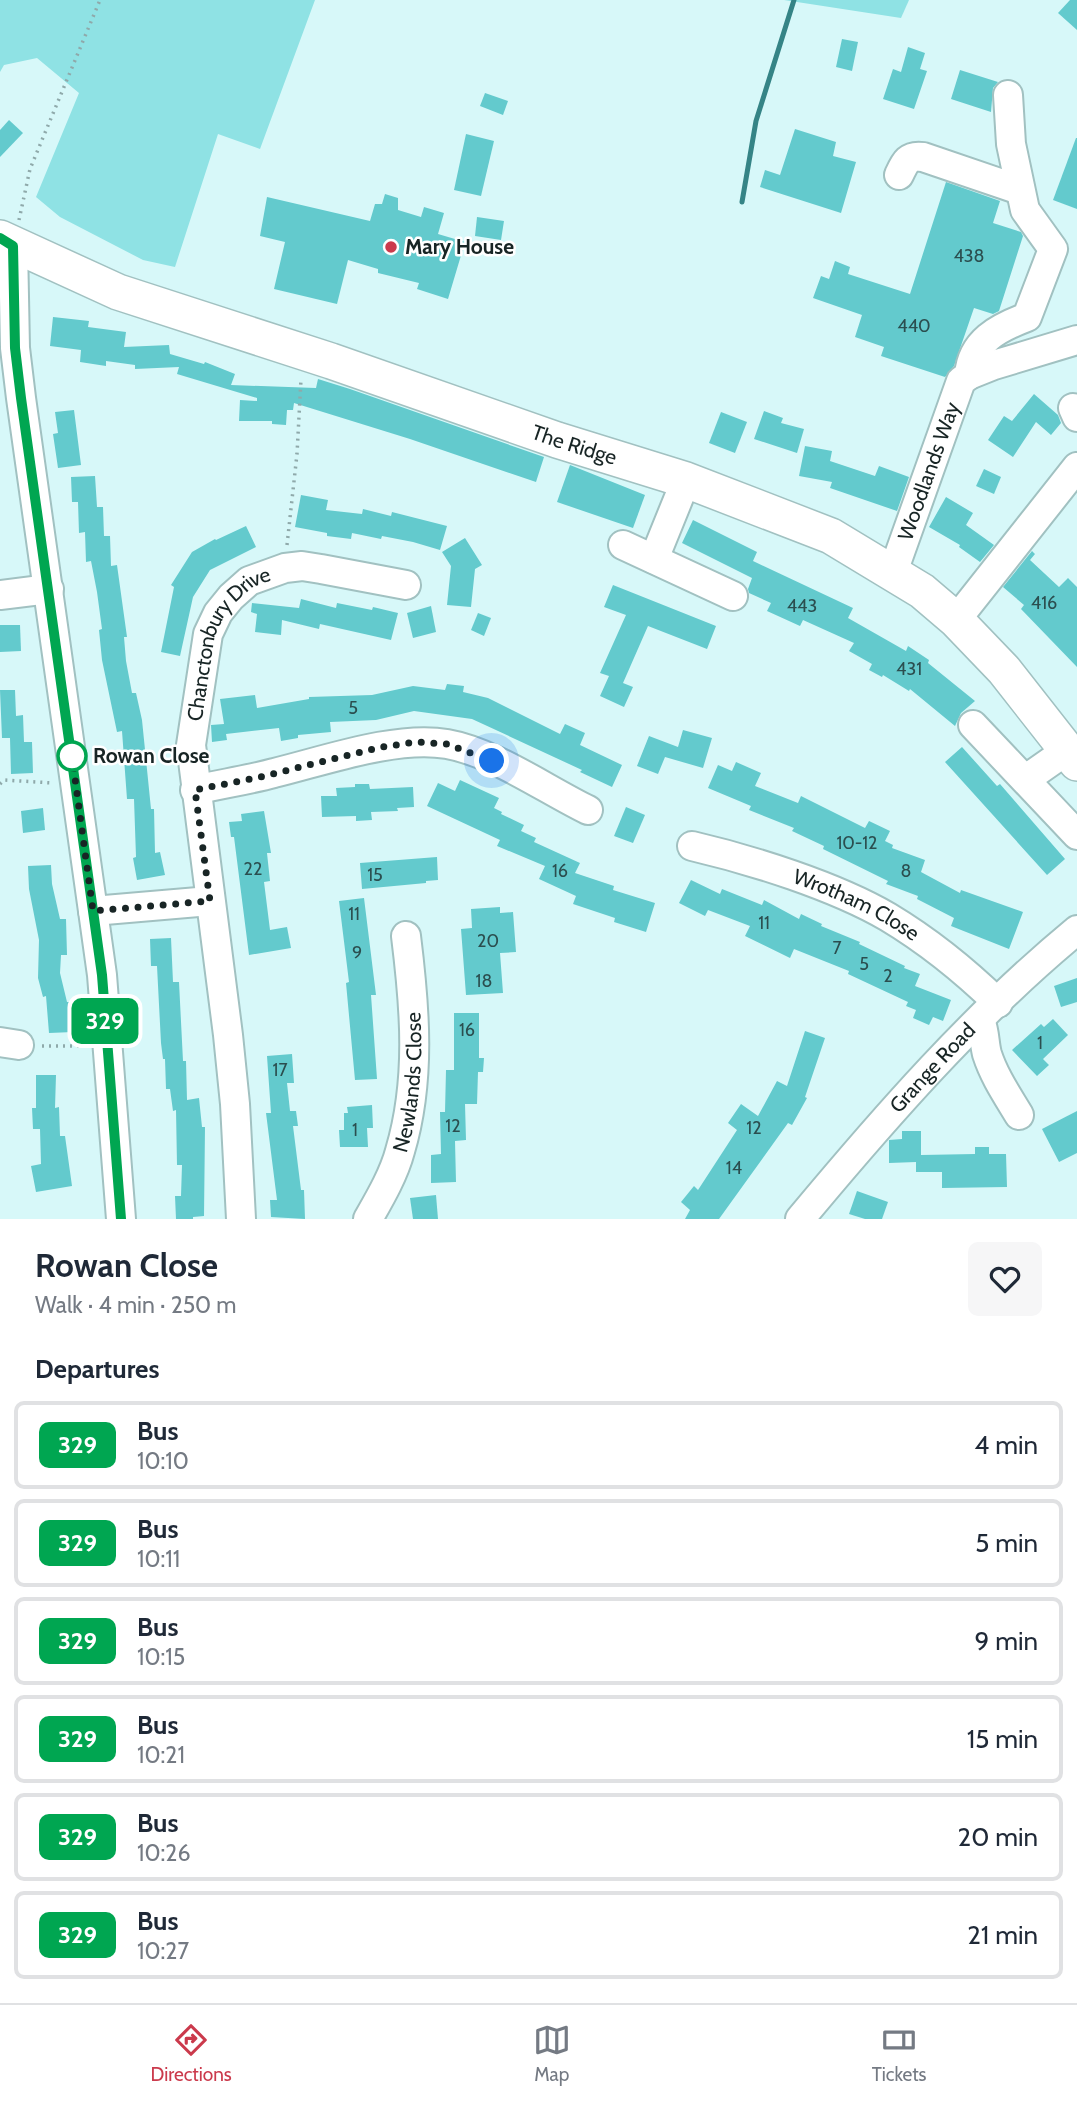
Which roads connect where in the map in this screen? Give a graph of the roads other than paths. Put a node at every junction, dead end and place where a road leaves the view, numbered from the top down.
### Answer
1 (1008, 95) dead end
2 (899, 175) dead end
3 (1020, 190) junction
4 (6, 242) edge
5 (1077, 340) edge
6 (969, 375) junction
7 (10, 398) edge
8 (1077, 467) edge
9 (686, 480) junction
10 (624, 545) dead end
11 (654, 559) junction
12 (893, 572) junction
13 (406, 585) dead end
14 (49, 589) junction
15 (0, 595) edge
16 (733, 596) dead end
17 (956, 620) junction
18 (973, 725) dead end
19 (1071, 757) edge
20 (1026, 779) junction
21 (195, 790) junction
22 (588, 810) dead end
23 (1077, 835) edge
24 (692, 846) dead end
25 (210, 901) junction
26 (93, 911) junction
27 (1077, 930) edge
28 (406, 936) dead end
29 (989, 1012) junction
30 (1019, 1115) dead end
31 (121, 1219) edge
32 (241, 1219) edge
33 (368, 1219) edge
34 (800, 1219) edge

1 - 3 street
2 - 3 street
3 - 6 street, Woodlands Way
4 - 7 street
4 - 9 main road, The Ridge
5 - 6 street
6 - 12 street, Woodlands Way
7 - 14 street
8 - 17 street
9 - 11 street
9 - 12 main road, The Ridge
10 - 11 street
11 - 16 street
12 - 17 main road, The Ridge
13 - 21 street, Chanctonbury Drive
14 - 15 street
14 - 26 street
17 - 19 main road, The Ridge
18 - 20 street
19 - 20 street
20 - 23 street
21 - 22 street
21 - 25 street, Chanctonbury Drive
24 - 29 street, Wrotham Close
25 - 26 street
25 - 32 street, Chanctonbury Drive
26 - 31 street
27 - 29 street, Grange Road
28 - 33 street, Newlands Close
29 - 30 street
29 - 34 street, Grange Road

